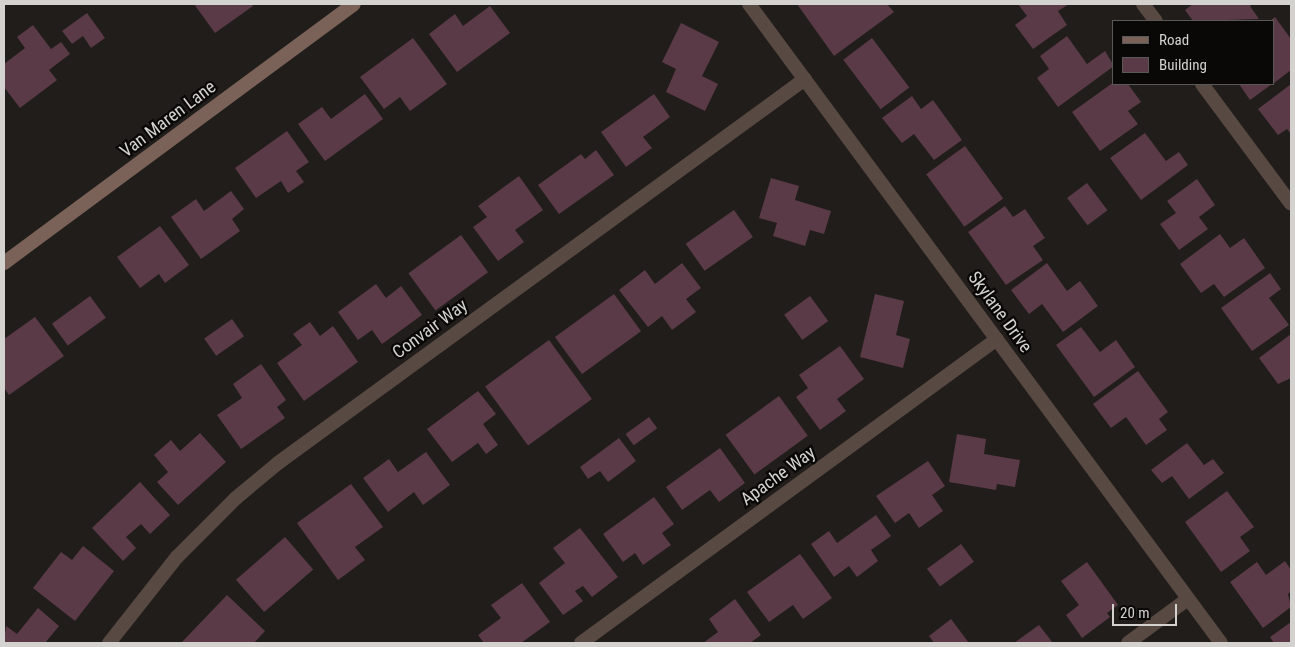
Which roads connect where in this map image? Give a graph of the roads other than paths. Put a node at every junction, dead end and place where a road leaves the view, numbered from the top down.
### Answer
1 (352, 4) edge
2 (749, 4) edge
3 (1143, 4) edge
4 (1155, 20) edge
5 (805, 79) junction
6 (1203, 85) edge
7 (1291, 204) edge
8 (4, 264) edge
9 (997, 340) junction
10 (1188, 599) junction
11 (109, 643) edge
12 (581, 643) edge
13 (1128, 643) edge
14 (1221, 643) edge

1 - 8 main road, Van Maren Lane
2 - 5 street, Skylane Drive
3 - 4 street
5 - 9 street, Skylane Drive
5 - 11 street, Convair Way
6 - 7 street
9 - 10 street, Skylane Drive
9 - 12 street, Apache Way
10 - 13 street
10 - 14 street, Skylane Drive

